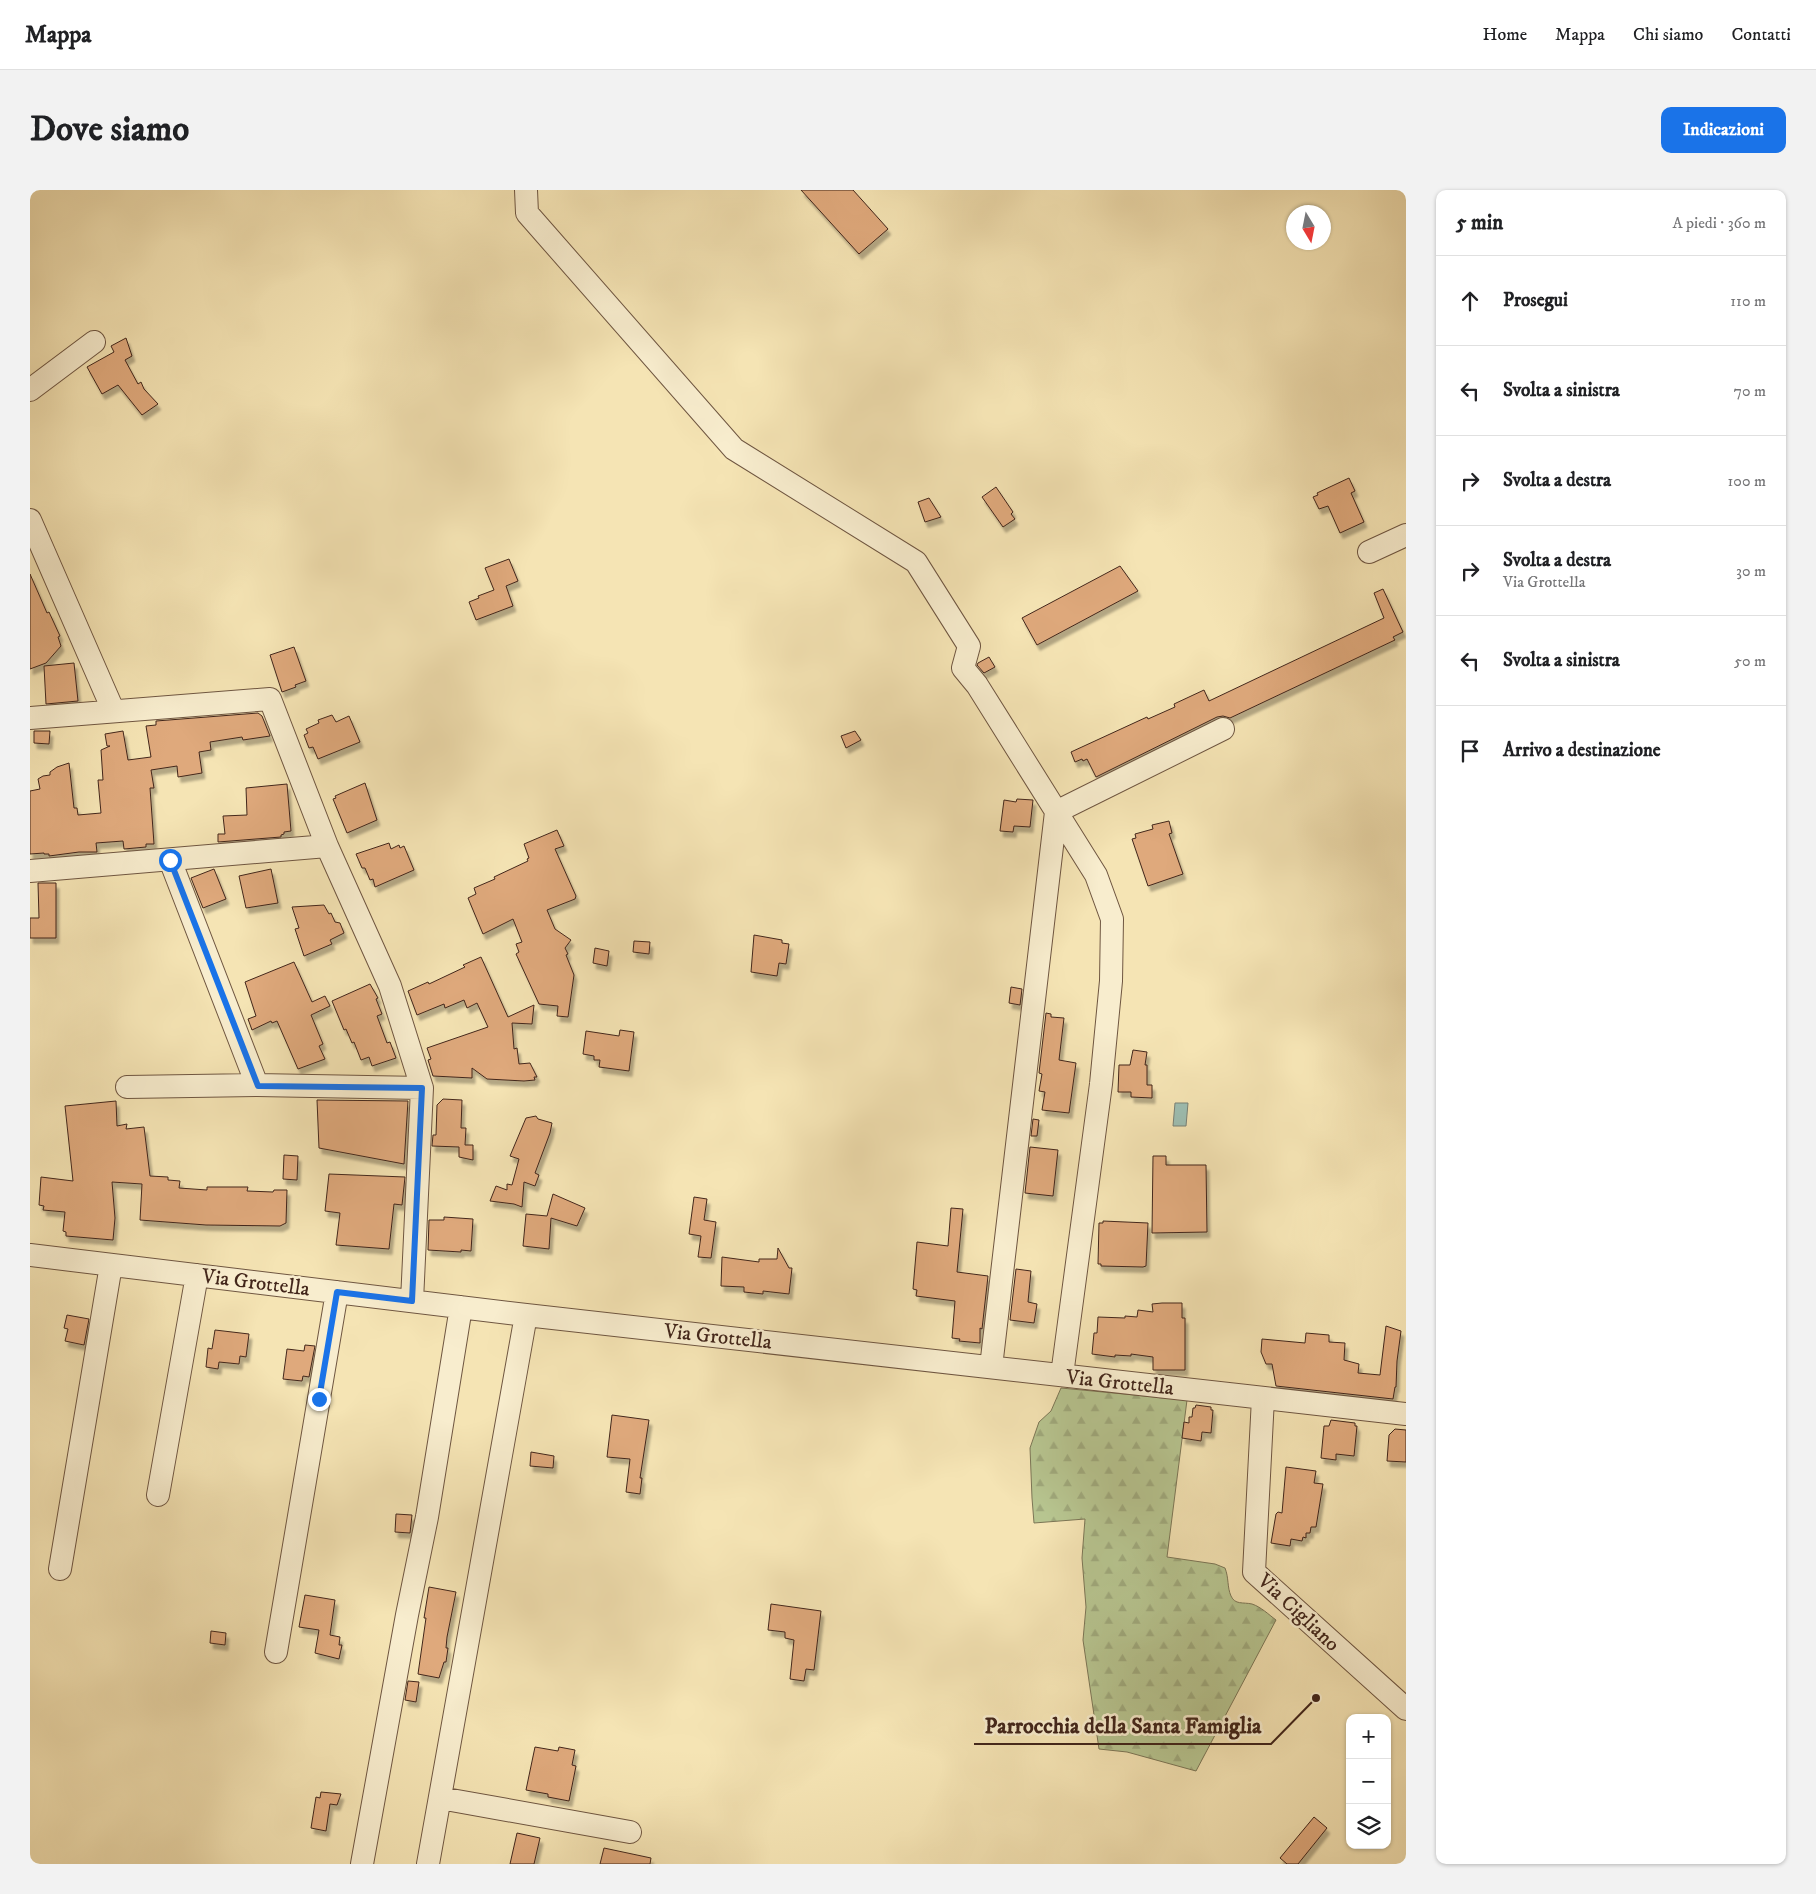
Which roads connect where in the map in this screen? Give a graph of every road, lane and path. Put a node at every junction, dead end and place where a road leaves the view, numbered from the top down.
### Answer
1 (526, 190) edge
2 (94, 342) dead end
3 (30, 390) edge
4 (30, 520) edge
5 (1406, 535) edge
6 (1369, 552) dead end
7 (113, 710) junction
8 (30, 718) edge
9 (1223, 729) dead end
10 (1056, 812) junction
11 (327, 846) junction
12 (170, 860) junction
13 (30, 871) edge
14 (258, 1086) junction
15 (127, 1087) dead end
16 (422, 1088) junction
17 (30, 1255) edge
18 (111, 1265) junction
19 (197, 1275) junction
20 (337, 1292) junction
21 (412, 1301) junction
22 (461, 1307) junction
23 (526, 1315) junction
24 (991, 1367) junction
25 (1062, 1375) junction
26 (1264, 1398) junction
27 (1406, 1414) edge
28 (158, 1495) dead end
29 (60, 1569) dead end
30 (276, 1652) dead end
31 (1404, 1703) edge
32 (440, 1798) junction
33 (630, 1832) dead end
34 (362, 1864) edge
35 (428, 1864) edge

1 - 10 street
2 - 3 street
4 - 7 street
5 - 6 street
7 - 8 street
7 - 11 street
9 - 10 street
10 - 24 street
10 - 25 street
11 - 12 street
11 - 16 street
12 - 13 street
12 - 14 street
14 - 15 street
14 - 16 street
16 - 21 street
17 - 18 street, Via Grottella
18 - 19 street, Via Grottella
18 - 29 street
19 - 20 street, Via Grottella
19 - 28 street
20 - 21 street, Via Grottella
20 - 30 street
21 - 22 street, Via Grottella
22 - 23 street, Via Grottella
22 - 34 street
23 - 24 street, Via Grottella
23 - 32 street
24 - 25 street, Via Grottella
25 - 26 street, Via Grottella
26 - 27 street, Via Grottella
26 - 31 street, Via Cigliano
32 - 33 street
32 - 35 street

